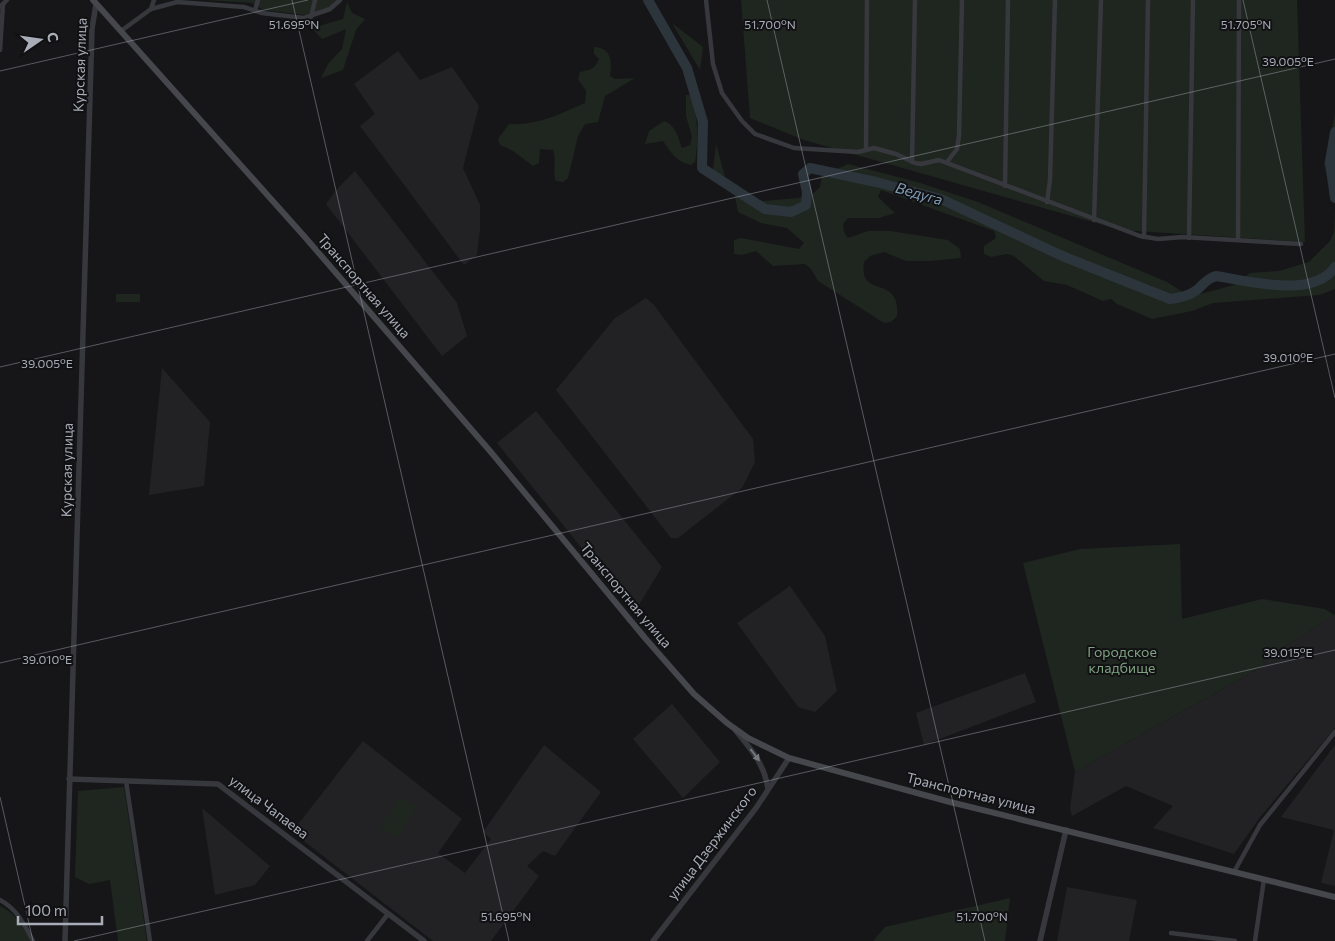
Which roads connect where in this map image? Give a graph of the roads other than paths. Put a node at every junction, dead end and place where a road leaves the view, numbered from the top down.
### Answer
1 (154, 0) edge
2 (258, 0) edge
3 (315, 0) edge
4 (340, 0) edge
5 (706, 0) edge
6 (868, 0) edge
7 (915, 0) edge
8 (962, 0) edge
9 (1008, 0) edge
10 (1056, 0) edge
11 (1101, 0) edge
12 (1148, 0) edge
13 (1193, 0) edge
14 (1239, 0) edge
15 (95, 1) edge
16 (214, 2) edge
17 (3, 4) edge
18 (151, 9) junction
19 (255, 10) junction
20 (311, 17) junction
21 (121, 31) junction
22 (0, 50) edge
23 (866, 150) junction
24 (912, 162) junction
25 (947, 162) junction
26 (1005, 186) junction
27 (1046, 202) junction
28 (1094, 220) junction
29 (1144, 237) junction
30 (1189, 238) junction
31 (1238, 240) junction
32 (1301, 244) dead end
33 (731, 726) junction
34 (1335, 732) edge
35 (789, 758) junction
36 (69, 779) junction
37 (126, 781) junction
38 (768, 790) junction
39 (1066, 830) junction
40 (1234, 872) junction
41 (1264, 880) junction
42 (1335, 896) edge
43 (0, 900) edge
44 (388, 914) junction
45 (1170, 933) dead end
46 (33, 941) edge
47 (65, 941) edge
48 (150, 941) edge
49 (367, 941) edge
50 (424, 941) edge
51 (653, 941) edge
52 (1040, 941) edge
53 (1235, 941) edge
54 (1255, 941) edge

1 - 18 street
2 - 19 street
3 - 20 street
4 - 20 street
5 - 23 street
6 - 23 street
7 - 24 street
8 - 25 street
9 - 26 street
10 - 27 street
11 - 28 street
12 - 29 street
13 - 30 street
14 - 31 street
15 - 21 main road, Транспортная улица
15 - 36 street, Курская улица
16 - 18 street
16 - 19 street
17 - 22 street
18 - 21 street
19 - 20 street
21 - 33 main road, Транспортная улица
23 - 24 street
24 - 25 street
25 - 26 street
26 - 27 street
27 - 28 street
28 - 29 street
29 - 30 street
30 - 31 street
31 - 32 street
33 - 35 main road, Транспортная улица
33 -> 38 street
34 - 40 street
35 - 38 street, улица Дзержинского
35 - 39 main road, Транспортная улица
36 - 37 street, улица Чапаева
36 - 47 street, Курская улица
37 - 44 street, улица Чапаева
37 - 48 street
38 - 51 street, улица Дзержинского
39 - 40 main road, Транспортная улица
39 - 52 street
40 - 41 main road, Транспортная улица
41 - 42 main road, Транспортная улица
41 - 54 street
43 - 46 street
44 - 49 street
44 - 50 street, улица Чапаева
45 - 53 street

